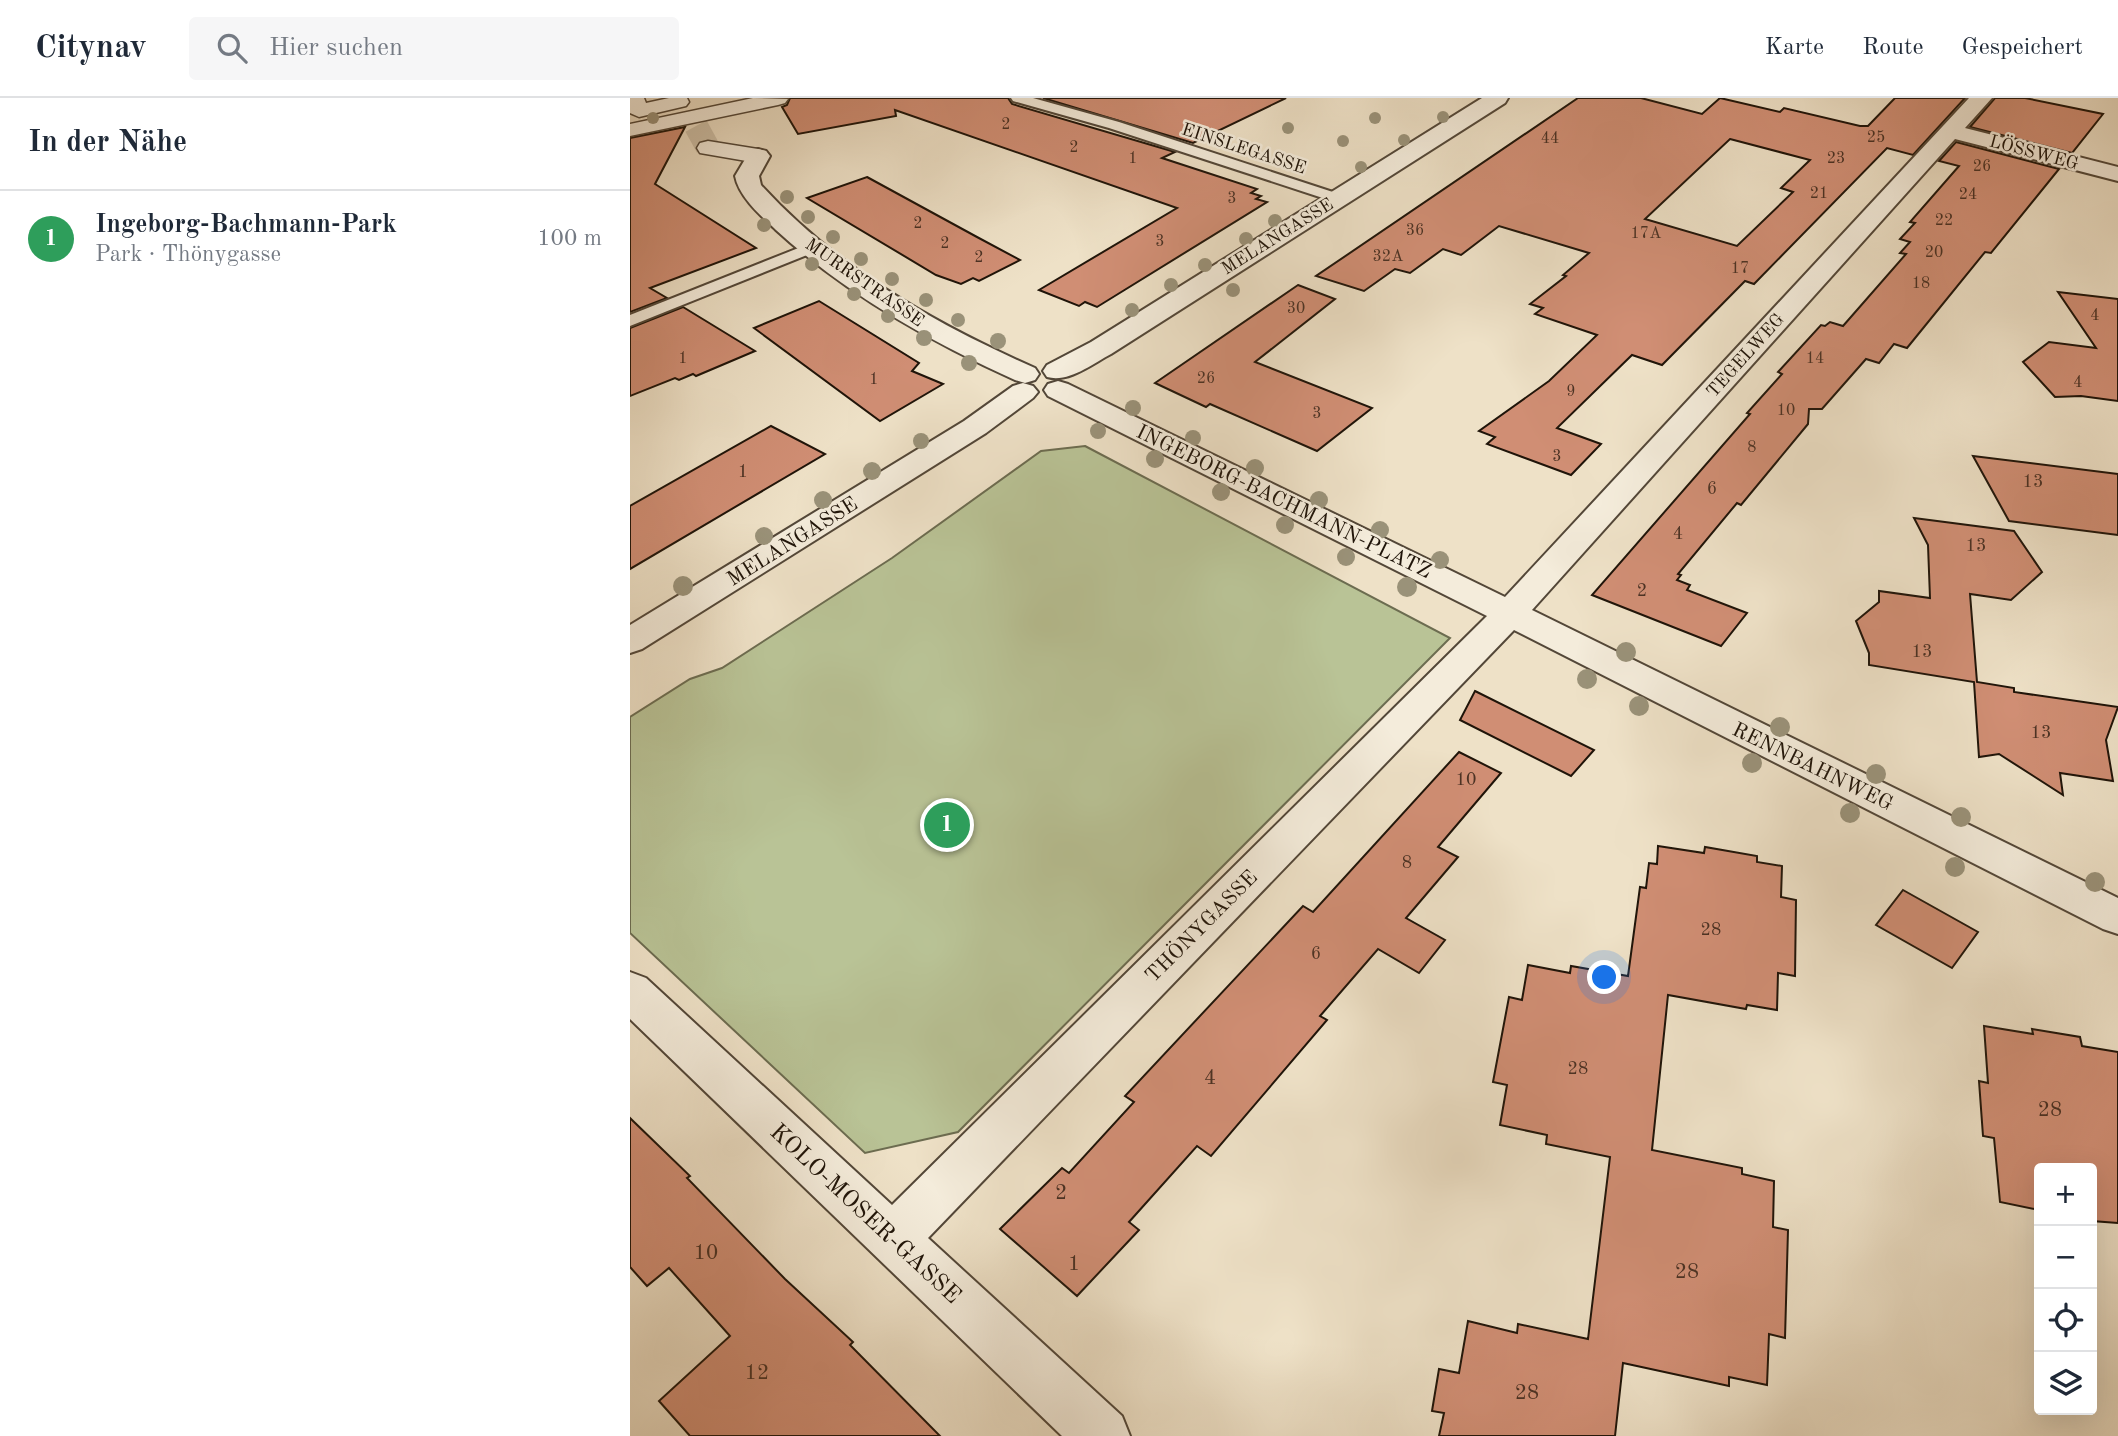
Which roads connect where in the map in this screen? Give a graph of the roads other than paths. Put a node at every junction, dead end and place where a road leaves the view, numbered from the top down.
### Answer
1 (634, 98) edge
2 (1018, 98) edge
3 (1497, 98) edge
4 (1981, 98) edge
5 (778, 99) edge
6 (693, 122) junction
7 (630, 130) edge
8 (1949, 131) junction
9 (708, 148) dead end
10 (758, 156) joint
11 (2118, 174) edge
12 (1337, 198) junction
13 (811, 248) junction
14 (630, 321) edge
15 (1057, 381) junction
16 (1024, 383) junction
17 (1510, 613) junction
18 (630, 641) edge
19 (2118, 917) edge
20 (630, 991) edge
21 (893, 1239) junction
22 (1102, 1436) edge

1 - 6 street
2 - 12 lane, EINSLEGASSE
3 - 12 street, MELANGASSE
4 - 8 street, TEGELWEG
5 - 6 street
6 - 7 street
8 - 11 street, LÖSSWEG
8 - 17 street, TEGELWEG
9 - 10 street
10 - 13 street, MURRSTRASSE
12 - 15 street, MELANGASSE
13 - 14 lane
13 - 16 street, MURRSTRASSE
15 - 16 street
15 - 17 street, INGEBORG-BACHMANN-PLATZ
16 - 18 street, MELANGASSE
17 - 19 street, RENNBAHNWEG
17 - 21 street, THÖNYGASSE
20 - 21 street, KOLO-MOSER-GASSE
21 - 22 street, KOLO-MOSER-GASSE

